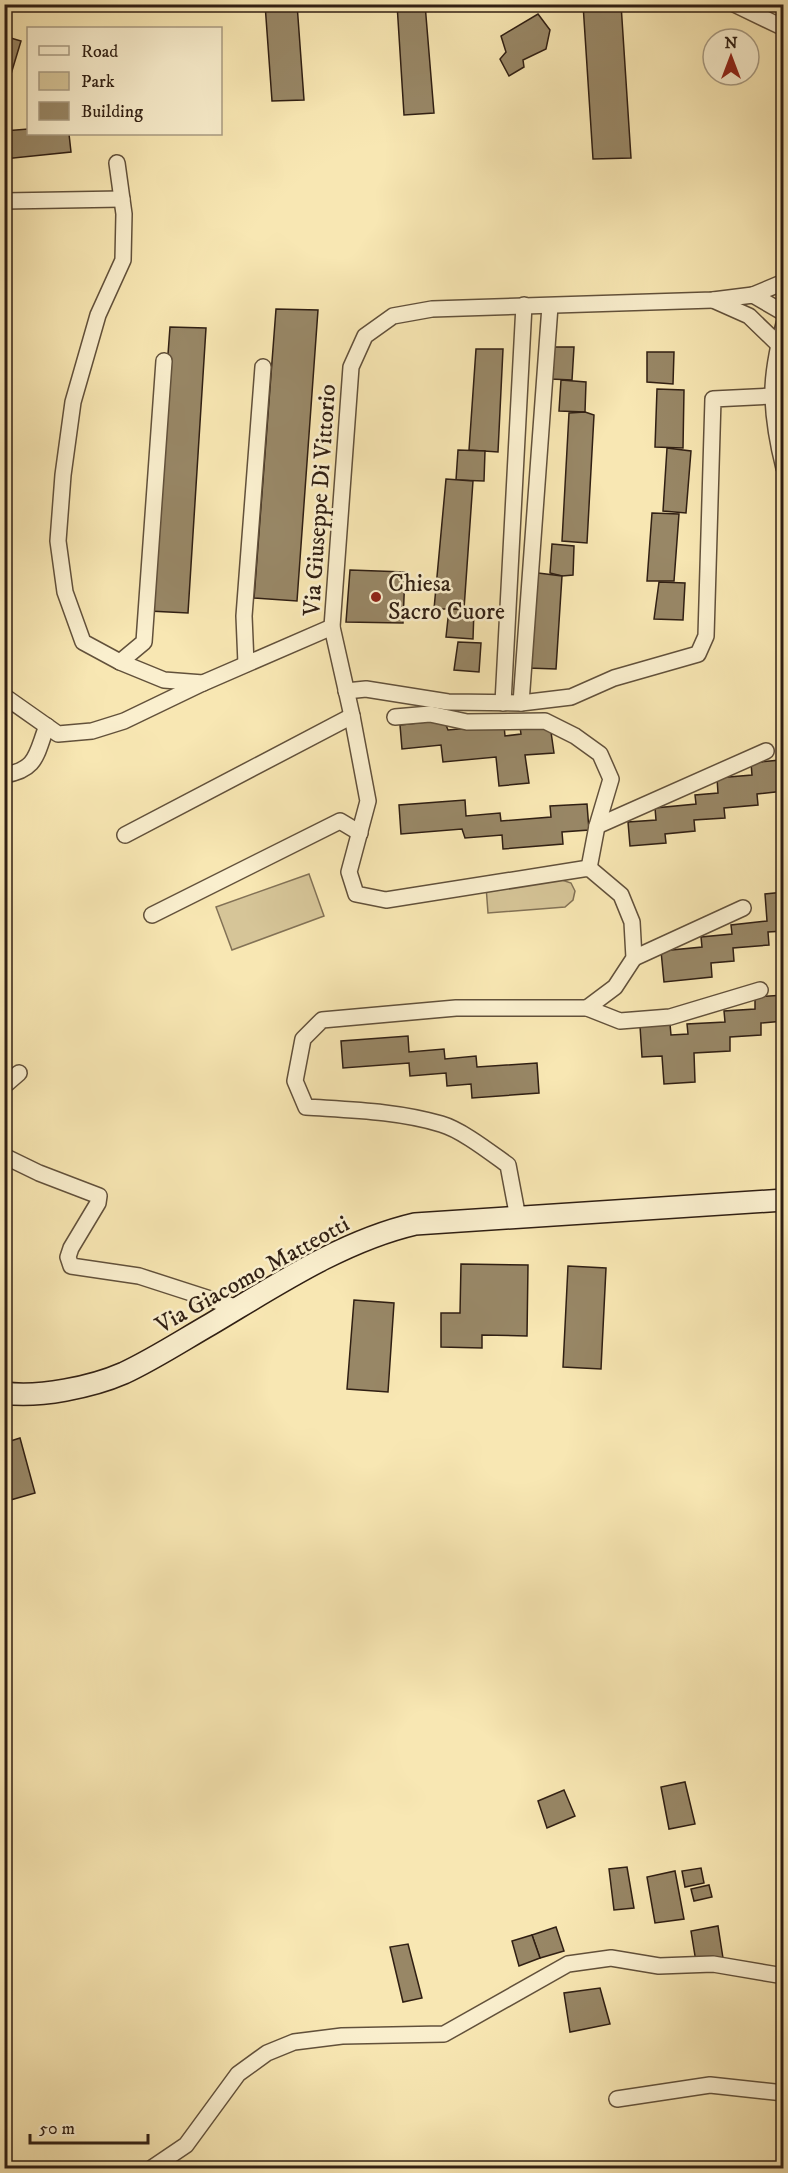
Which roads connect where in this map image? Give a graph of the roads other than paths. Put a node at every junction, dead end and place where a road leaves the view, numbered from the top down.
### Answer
1 (734, 4) edge
2 (783, 28) edge
3 (117, 163) dead end
4 (122, 199) junction
5 (4, 201) edge
6 (783, 282) edge
7 (753, 295) junction
8 (713, 300) junction
9 (524, 305) junction
10 (550, 306) junction
11 (783, 313) edge
12 (749, 316) junction
13 (783, 324) edge
14 (779, 345) junction
15 (164, 361) dead end
16 (262, 367) dead end
17 (772, 396) junction
18 (783, 468) edge
19 (332, 627) junction
20 (120, 662) junction
21 (246, 664) junction
22 (202, 683) junction
23 (346, 691) junction
24 (4, 696) edge
25 (503, 703) junction
26 (521, 703) junction
27 (352, 716) junction
28 (395, 717) dead end
29 (47, 726) junction
30 (766, 751) dead end
31 (4, 775) edge
32 (597, 826) junction
33 (360, 833) junction
34 (126, 835) dead end
35 (589, 868) junction
36 (743, 908) dead end
37 (152, 915) dead end
38 (634, 958) junction
39 (760, 990) dead end
40 (587, 1008) junction
41 (19, 1073) dead end
42 (4, 1086) edge
43 (4, 1156) edge
44 (783, 1200) edge
45 (744, 1204) junction
46 (783, 1214) edge
47 (518, 1218) junction
48 (238, 1308) junction
49 (4, 1393) edge
50 (783, 1976) edge
51 (783, 2093) edge
52 (617, 2099) dead end
53 (152, 2169) edge

1 - 2 street
3 - 4 street
4 - 5 street
4 - 20 street
6 - 7 street, Via Giuseppe Di Vittorio
7 - 8 street, Via Giuseppe Di Vittorio
7 - 11 street, Via Giuseppe Di Vittorio
8 - 10 street, Via Giuseppe Di Vittorio
8 - 12 street, Via Giuseppe Di Vittorio
9 - 10 street, Via Giuseppe Di Vittorio
9 - 19 street, Via Giuseppe Di Vittorio
9 - 25 street
10 - 26 street
11 - 12 street, Via Giuseppe Di Vittorio
12 - 14 street, Via Giuseppe Di Vittorio
13 - 14 street
14 - 17 street
15 - 20 street
16 - 21 street
17 - 18 street
17 - 26 street
19 - 21 street
19 - 23 street, Via Giuseppe Di Vittorio
20 - 22 street
21 - 22 street
22 - 29 street
23 - 25 street
23 - 27 street, Via Giuseppe Di Vittorio
24 - 29 street
25 - 26 street
27 - 33 street, Via Giuseppe Di Vittorio
27 - 34 street
28 - 32 street
29 - 31 street
30 - 32 street
32 - 35 street
33 - 35 street, Via Giuseppe Di Vittorio
33 - 37 street
35 - 38 street
36 - 38 street
38 - 40 street
39 - 40 street
40 - 47 street
41 - 42 street
43 - 48 street
44 - 45 street, Via Giacomo Matteotti
45 - 46 street, Via Giacomo Matteotti
45 - 47 street, Via Giacomo Matteotti
47 - 48 street, Via Giacomo Matteotti
48 - 49 street, Via Giacomo Matteotti
50 - 53 street
51 - 52 street

